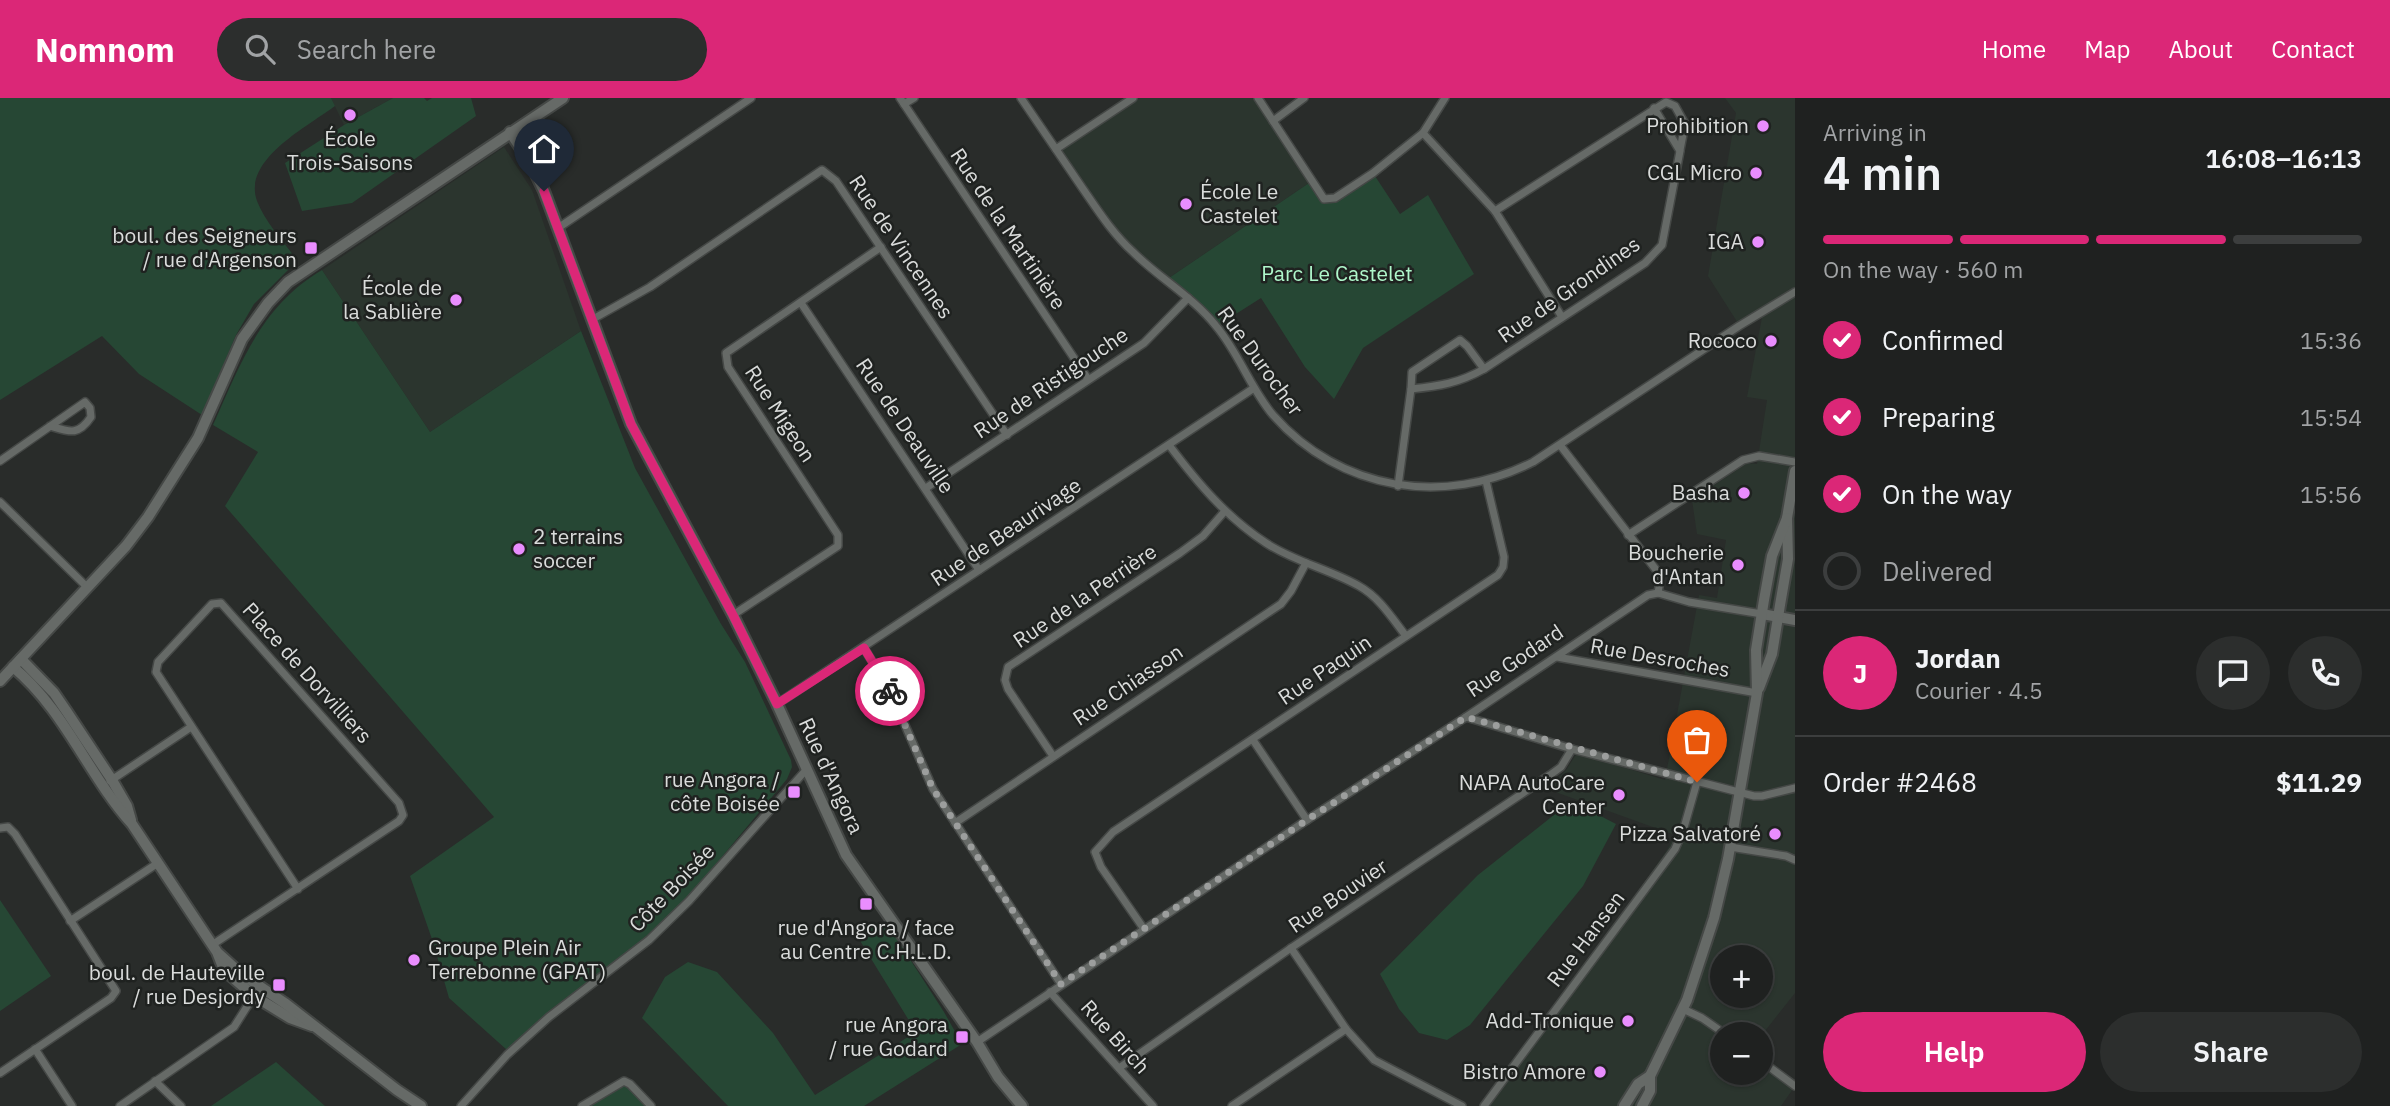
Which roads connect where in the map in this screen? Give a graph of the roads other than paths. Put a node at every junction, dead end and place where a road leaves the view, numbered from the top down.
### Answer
1 (563, 98) edge
2 (751, 98) edge
3 (914, 98) edge
4 (1021, 98) edge
5 (1133, 98) edge
6 (1258, 98) edge
7 (1304, 98) edge
8 (1445, 98) edge
9 (902, 101) edge
10 (1654, 108) junction
11 (1273, 121) junction
12 (510, 132) junction
13 (1423, 133) junction
14 (1056, 149) junction
15 (1680, 150) junction
16 (1495, 211) junction
17 (558, 228) junction
18 (881, 247) junction
19 (1795, 292) edge
20 (1188, 298) junction
21 (801, 303) junction
22 (1562, 317) junction
23 (593, 319) junction
24 (1484, 369) junction
25 (1088, 379) junction
26 (1254, 387) junction
27 (1411, 389) junction
28 (50, 426) junction
29 (1007, 435) junction
30 (1168, 445) junction
31 (1560, 445) junction
32 (0, 461) edge
33 (1795, 461) edge
34 (1795, 471) edge
35 (1486, 481) junction
36 (1398, 486) junction
37 (926, 488) junction
38 (0, 502) edge
39 (1225, 511) junction
40 (1787, 518) junction
41 (1628, 535) junction
42 (1306, 563) junction
43 (979, 570) junction
44 (87, 587) junction
45 (1658, 593) junction
46 (1762, 614) junction
47 (733, 615) junction
48 (1779, 617) junction
49 (1795, 620) edge
50 (1406, 636) junction
51 (864, 648) junction
52 (1556, 657) junction
53 (17, 663) junction
54 (0, 681) edge
55 (1757, 693) junction
56 (777, 704) junction
57 (1466, 717) junction
58 (191, 727) junction
59 (1253, 740) junction
60 (1572, 748) junction
61 (1053, 756) junction
62 (806, 770) junction
63 (1697, 782) junction
64 (108, 783) junction
65 (1795, 788) edge
66 (1740, 792) junction
67 (1307, 820) junction
68 (955, 823) junction
69 (0, 828) edge
70 (1730, 847) junction
71 (1795, 860) edge
72 (158, 863) junction
73 (298, 889) junction
74 (70, 921) junction
75 (1144, 929) junction
76 (1291, 948) junction
77 (215, 949) junction
78 (1061, 984) junction
79 (256, 991) junction
80 (1050, 992) junction
81 (1683, 1009) junction
82 (1710, 1024) edge
83 (1346, 1029) junction
84 (977, 1042) junction
85 (35, 1049) junction
86 (1119, 1068) junction
87 (1773, 1070) edge
88 (0, 1073) edge
89 (1650, 1076) junction
90 (155, 1081) junction
91 (1795, 1086) edge
92 (397, 1090) junction
93 (72, 1106) edge
94 (120, 1106) edge
95 (181, 1106) edge
96 (407, 1106) edge
97 (421, 1106) edge
98 (461, 1106) edge
99 (582, 1106) edge
100 (650, 1106) edge
101 (1022, 1106) edge
102 (1153, 1106) edge
103 (1233, 1106) edge
104 (1462, 1106) edge
105 (1484, 1106) edge
106 (1625, 1106) edge
107 (1642, 1106) edge

1 - 12 street
2 - 17 street
3 - 9 street
4 - 14 street, Rue Durocher
5 - 14 street
6 - 11 street
7 - 11 street
8 - 13 street
9 - 25 street, Rue de la Martinière
10 - 15 street
10 - 15 street, Rue de Grondines
10 - 16 street
11 - 13 street
12 - 17 street, Rue d'Angora
12 - 44 street
13 - 16 street
14 - 20 street, Rue Durocher
15 - 22 street, Rue de Grondines
16 - 22 street
17 - 23 street, Rue d'Angora
18 - 21 street, Rue Migeon
18 - 23 street, Rue de Vincennes
18 - 29 street, Rue de Vincennes
19 - 31 street, Rue Durocher
20 - 25 street, Rue de Ristigouche
20 - 26 street, Rue Durocher
21 - 37 street, Rue de Deauville
21 - 47 street, Rue Migeon
22 - 24 street, Rue de Grondines
23 - 47 street, Rue d'Angora
24 - 27 street, Rue de Grondines
24 - 27 street, Rue de Grondines
25 - 29 street, Rue de Ristigouche
26 - 30 street, Rue de Beaurivage
26 - 36 street, Rue Durocher
27 - 36 street, Rue de Grondines
28 - 28 street
28 - 32 street
29 - 37 street, Rue de Ristigouche
30 - 39 street
30 - 43 street, Rue de Beaurivage
31 - 35 street, Rue Durocher
31 - 41 street
33 - 41 street
34 - 40 street
35 - 36 street, Rue Durocher
35 - 50 street, Rue Paquin
37 - 43 street, Rue de Deauville
38 - 44 street
39 - 42 street
39 - 61 street, Rue de la Perrière
40 - 46 street
40 - 48 street
41 - 45 street
42 - 50 street
42 - 61 street, Rue Chiasson
43 - 51 street, Rue de Beaurivage
44 - 53 street
45 - 46 street
45 - 52 street, Rue Godard
46 - 48 street
46 - 55 street
47 - 56 street, Rue d'Angora
48 - 49 street
48 - 55 street
50 - 59 street, Rue Paquin
51 - 56 street, Rue de Beaurivage
51 - 68 street, Rue Birch
52 - 55 street, Rue Desroches
52 - 57 street, Rue Godard
53 - 54 street
53 - 64 street
55 - 66 street
56 - 62 street, Rue d'Angora
57 - 60 street
57 - 67 street, Rue Godard
58 - 64 street
58 - 73 street, Place de Dorvilliers
58 - 73 street, Place de Dorvilliers
59 - 67 street
59 - 75 street, Rue Paquin
60 - 63 street
60 - 76 street, Rue Bouvier
61 - 68 street, Rue Chiasson
62 - 84 street, Rue d'Angora
62 - 98 street, Côte Boisée
63 - 66 street
63 - 105 street, Rue Hansen
64 - 72 street
65 - 66 street
66 - 70 street
67 - 75 street, Rue Godard
68 - 78 street, Rue Birch
69 - 74 street
70 - 71 street
70 - 81 street
72 - 74 street
72 - 77 street
73 - 77 street, Place de Dorvilliers
74 - 85 street
75 - 78 street, Rue Godard
76 - 83 street
76 - 86 street, Rue Bouvier
77 - 79 street
78 - 80 street, Rue Godard
79 - 90 street
79 - 92 street
80 - 84 street, Rue Godard
80 - 86 street, Rue Birch
81 - 82 street
81 - 89 street
83 - 103 street
83 - 104 street
84 - 101 street, Rue d'Angora
85 - 88 street
85 - 93 street
86 - 102 street, Rue Birch
87 - 91 street
89 - 106 street
89 - 107 street
90 - 94 street
90 - 95 street
92 - 96 street
92 - 97 street
99 - 100 street

